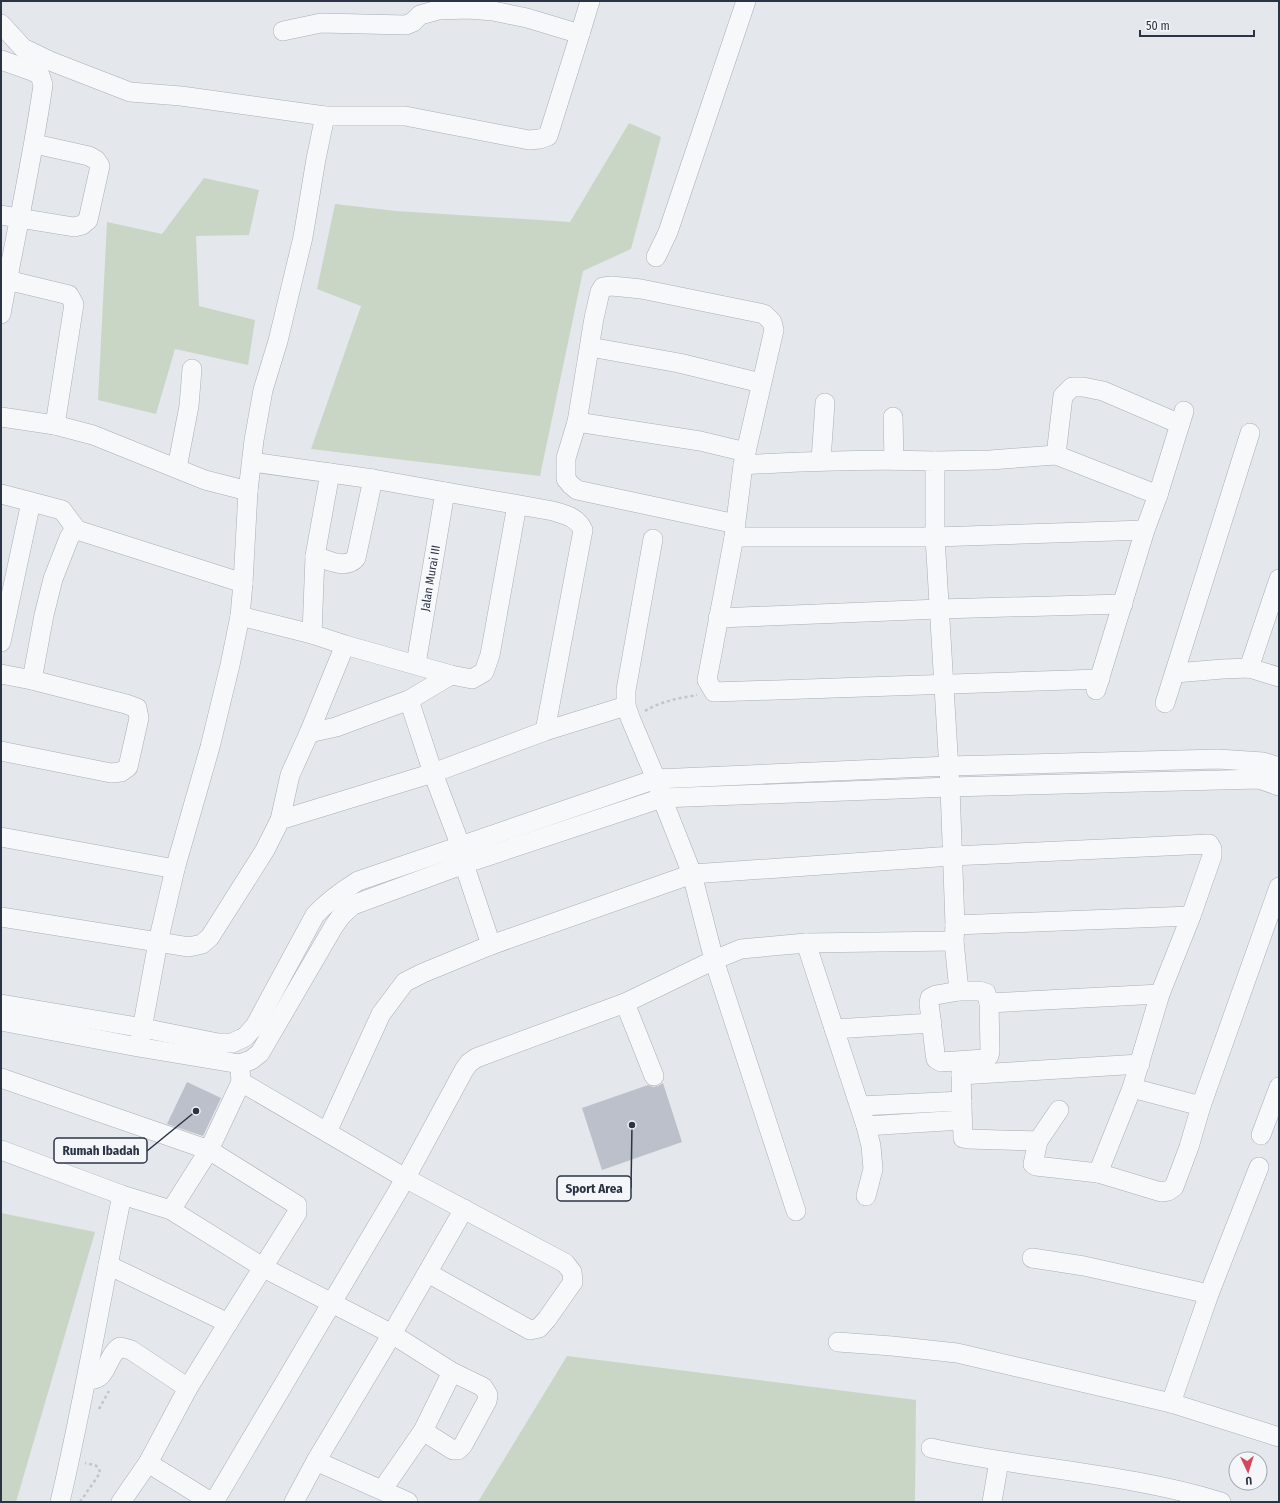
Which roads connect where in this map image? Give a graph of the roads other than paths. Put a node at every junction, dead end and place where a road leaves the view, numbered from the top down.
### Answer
1 (590, 1) edge
2 (746, 1) edge
3 (1, 24) edge
4 (283, 32) dead end
5 (580, 34) junction
6 (1, 60) edge
7 (325, 116) junction
8 (35, 144) junction
9 (1, 215) edge
10 (20, 218) junction
11 (656, 257) dead end
12 (7, 280) junction
13 (1, 314) edge
14 (590, 347) junction
15 (192, 369) dead end
16 (761, 383) junction
17 (825, 403) dead end
18 (1, 417) edge
19 (893, 417) dead end
20 (578, 422) junction
21 (55, 425) junction
22 (1250, 433) dead end
23 (1056, 455) junction
24 (745, 458) junction
25 (820, 460) junction
26 (894, 460) junction
27 (935, 461) junction
28 (252, 462) junction
29 (177, 468) junction
30 (330, 473) junction
31 (373, 479) junction
32 (248, 491) junction
33 (445, 492) junction
34 (1, 494) edge
35 (1158, 495) junction
36 (31, 502) junction
37 (517, 505) junction
38 (77, 530) junction
39 (1145, 530) junction
40 (735, 531) junction
41 (935, 537) junction
42 (653, 538) dead end
43 (315, 556) junction
44 (1279, 579) edge
45 (243, 583) junction
46 (1123, 604) junction
47 (939, 609) junction
48 (240, 616) junction
49 (718, 618) junction
50 (312, 634) junction
51 (1, 642) edge
52 (346, 645) junction
53 (416, 664) junction
54 (1249, 668) junction
55 (1175, 673) junction
56 (1, 674) edge
57 (451, 675) junction
58 (1279, 676) edge
59 (32, 680) junction
60 (943, 683) junction
61 (409, 700) junction
62 (1166, 703) dead end
63 (628, 713) junction
64 (545, 731) junction
65 (309, 733) junction
66 (1, 751) edge
67 (948, 766) junction
68 (1267, 769) edge
69 (433, 773) junction
70 (656, 779) junction
71 (1279, 786) edge
72 (950, 787) junction
73 (662, 798) junction
74 (280, 820) junction
75 (1, 837) edge
76 (462, 855) junction
77 (952, 856) junction
78 (424, 860) junction
79 (175, 869) junction
80 (692, 874) junction
81 (432, 876) junction
82 (1279, 887) edge
83 (1275, 909) edge
84 (1191, 916) junction
85 (1, 917) edge
86 (954, 933) junction
87 (158, 942) junction
88 (806, 943) junction
89 (491, 945) junction
90 (714, 960) junction
91 (959, 991) junction
92 (1160, 994) junction
93 (989, 1002) junction
94 (625, 1003) junction
95 (1, 1004) edge
96 (1, 1021) edge
97 (932, 1023) junction
98 (143, 1028) junction
99 (834, 1030) junction
100 (138, 1047) junction
101 (1140, 1064) junction
102 (961, 1068) junction
103 (241, 1073) junction
104 (654, 1076) dead end
105 (1, 1078) edge
106 (1279, 1087) edge
107 (1132, 1088) junction
108 (962, 1101) junction
109 (860, 1106) junction
110 (1200, 1106) junction
111 (1059, 1110) dead end
112 (962, 1120) junction
113 (866, 1126) junction
114 (327, 1132) junction
115 (1261, 1135) dead end
116 (1038, 1142) junction
117 (1, 1150) edge
118 (209, 1150) junction
119 (1259, 1167) dead end
120 (1098, 1173) junction
121 (406, 1178) junction
122 (122, 1195) junction
123 (866, 1196) dead end
124 (464, 1209) junction
125 (171, 1210) junction
126 (796, 1211) dead end
127 (1032, 1258) dead end
128 (108, 1265) junction
129 (264, 1268) junction
130 (428, 1273) junction
131 (1209, 1294) junction
132 (332, 1302) junction
133 (228, 1322) junction
134 (392, 1334) junction
135 (838, 1342) dead end
136 (452, 1372) junction
137 (87, 1379) junction
138 (188, 1388) junction
139 (1171, 1404) junction
140 (423, 1431) junction
141 (1279, 1437) edge
142 (931, 1448) dead end
143 (316, 1460) junction
144 (999, 1461) junction
145 (148, 1463) junction
146 (382, 1490) junction
147 (60, 1502) edge
148 (121, 1502) edge
149 (213, 1502) edge
150 (294, 1502) edge
151 (408, 1502) edge
152 (992, 1502) edge
153 (1221, 1502) edge

1 - 5 street
2 - 11 street
3 - 7 street
4 - 5 street
5 - 7 street
6 - 8 street
7 - 28 street
8 - 10 street
8 - 10 street
9 - 10 street
10 - 12 street
12 - 13 street
12 - 21 street
14 - 16 street
14 - 16 street
14 - 20 street
15 - 29 street
16 - 24 street
17 - 25 street
18 - 21 street
19 - 26 street
20 - 24 street
20 - 40 street
21 - 29 street
22 - 55 street
23 - 27 street
23 - 35 street
23 - 35 street
24 - 25 street
24 - 40 street
25 - 26 street
26 - 27 street
27 - 41 street
28 - 30 street
28 - 32 street
29 - 32 street
30 - 31 street
30 - 43 street
31 - 33 street
31 - 43 street
32 - 45 street
33 - 37 street
33 - 53 street, Jalan Murai III
34 - 36 street
35 - 39 street
36 - 38 street
36 - 51 street
37 - 57 street
37 - 64 street
38 - 45 street
38 - 59 street
39 - 41 street
39 - 46 street
40 - 41 street
40 - 49 street
41 - 47 street
42 - 63 street
43 - 50 street
44 - 54 street
45 - 48 street
46 - 47 street
46 - 60 street
47 - 49 street
47 - 60 street
48 - 50 street
48 - 79 street
49 - 60 street
50 - 52 street
52 - 53 street
52 - 65 street
53 - 57 street
54 - 55 street
54 - 58 street
55 - 62 street
56 - 59 street
57 - 61 street
59 - 66 street
60 - 67 street
61 - 65 street
61 - 69 street
63 - 64 street
63 - 70 street
64 - 69 street
65 - 74 street
67 - 68 street
67 - 70 street
67 - 72 street
68 - 71 street
68 - 72 street
69 - 74 street
69 - 76 street
70 - 73 street
70 - 76 street
72 - 73 street
72 - 77 street
73 - 76 street
73 - 80 street
74 - 87 street
75 - 79 street
76 - 78 street
76 - 81 street
76 - 89 street
77 - 80 street
77 - 84 street
77 - 86 street
78 - 81 street
78 - 98 street
79 - 87 street
80 - 89 street
80 - 90 street
81 - 103 street
82 - 83 street
83 - 110 street
84 - 86 street
84 - 92 street
85 - 87 street
86 - 88 street
86 - 91 street
87 - 98 street
88 - 90 street
88 - 99 street
89 - 114 street
90 - 94 street
90 - 126 street
91 - 93 street
91 - 97 street
92 - 93 street
92 - 101 street
93 - 102 street
94 - 104 street
94 - 121 street
95 - 98 street
96 - 100 street
97 - 99 street
97 - 102 street
98 - 100 street
99 - 109 street
100 - 103 street
101 - 102 street
101 - 107 street
102 - 108 street
103 - 114 street
103 - 118 street
105 - 118 street
106 - 115 street
107 - 110 street
107 - 120 street
108 - 109 street
108 - 112 street
109 - 113 street
110 - 120 street
111 - 116 street
112 - 113 street
112 - 116 street
113 - 123 street
114 - 121 street
116 - 120 street
117 - 122 street
118 - 125 street
118 - 129 street
119 - 131 street
121 - 124 street
121 - 132 street
122 - 125 street
122 - 128 street
124 - 130 street
124 - 130 street
125 - 129 street
127 - 131 street
128 - 133 street
128 - 137 street
129 - 132 street
129 - 133 street
130 - 134 street
131 - 139 street
132 - 134 street
132 - 149 street
133 - 138 street
134 - 136 street
134 - 143 street
135 - 139 street
136 - 140 street
136 - 140 street
137 - 138 street
137 - 147 street
138 - 145 street
139 - 141 street
140 - 146 street
142 - 144 street
143 - 146 street
143 - 150 street
144 - 152 street
144 - 153 street
145 - 148 street
145 - 149 street
146 - 151 street

